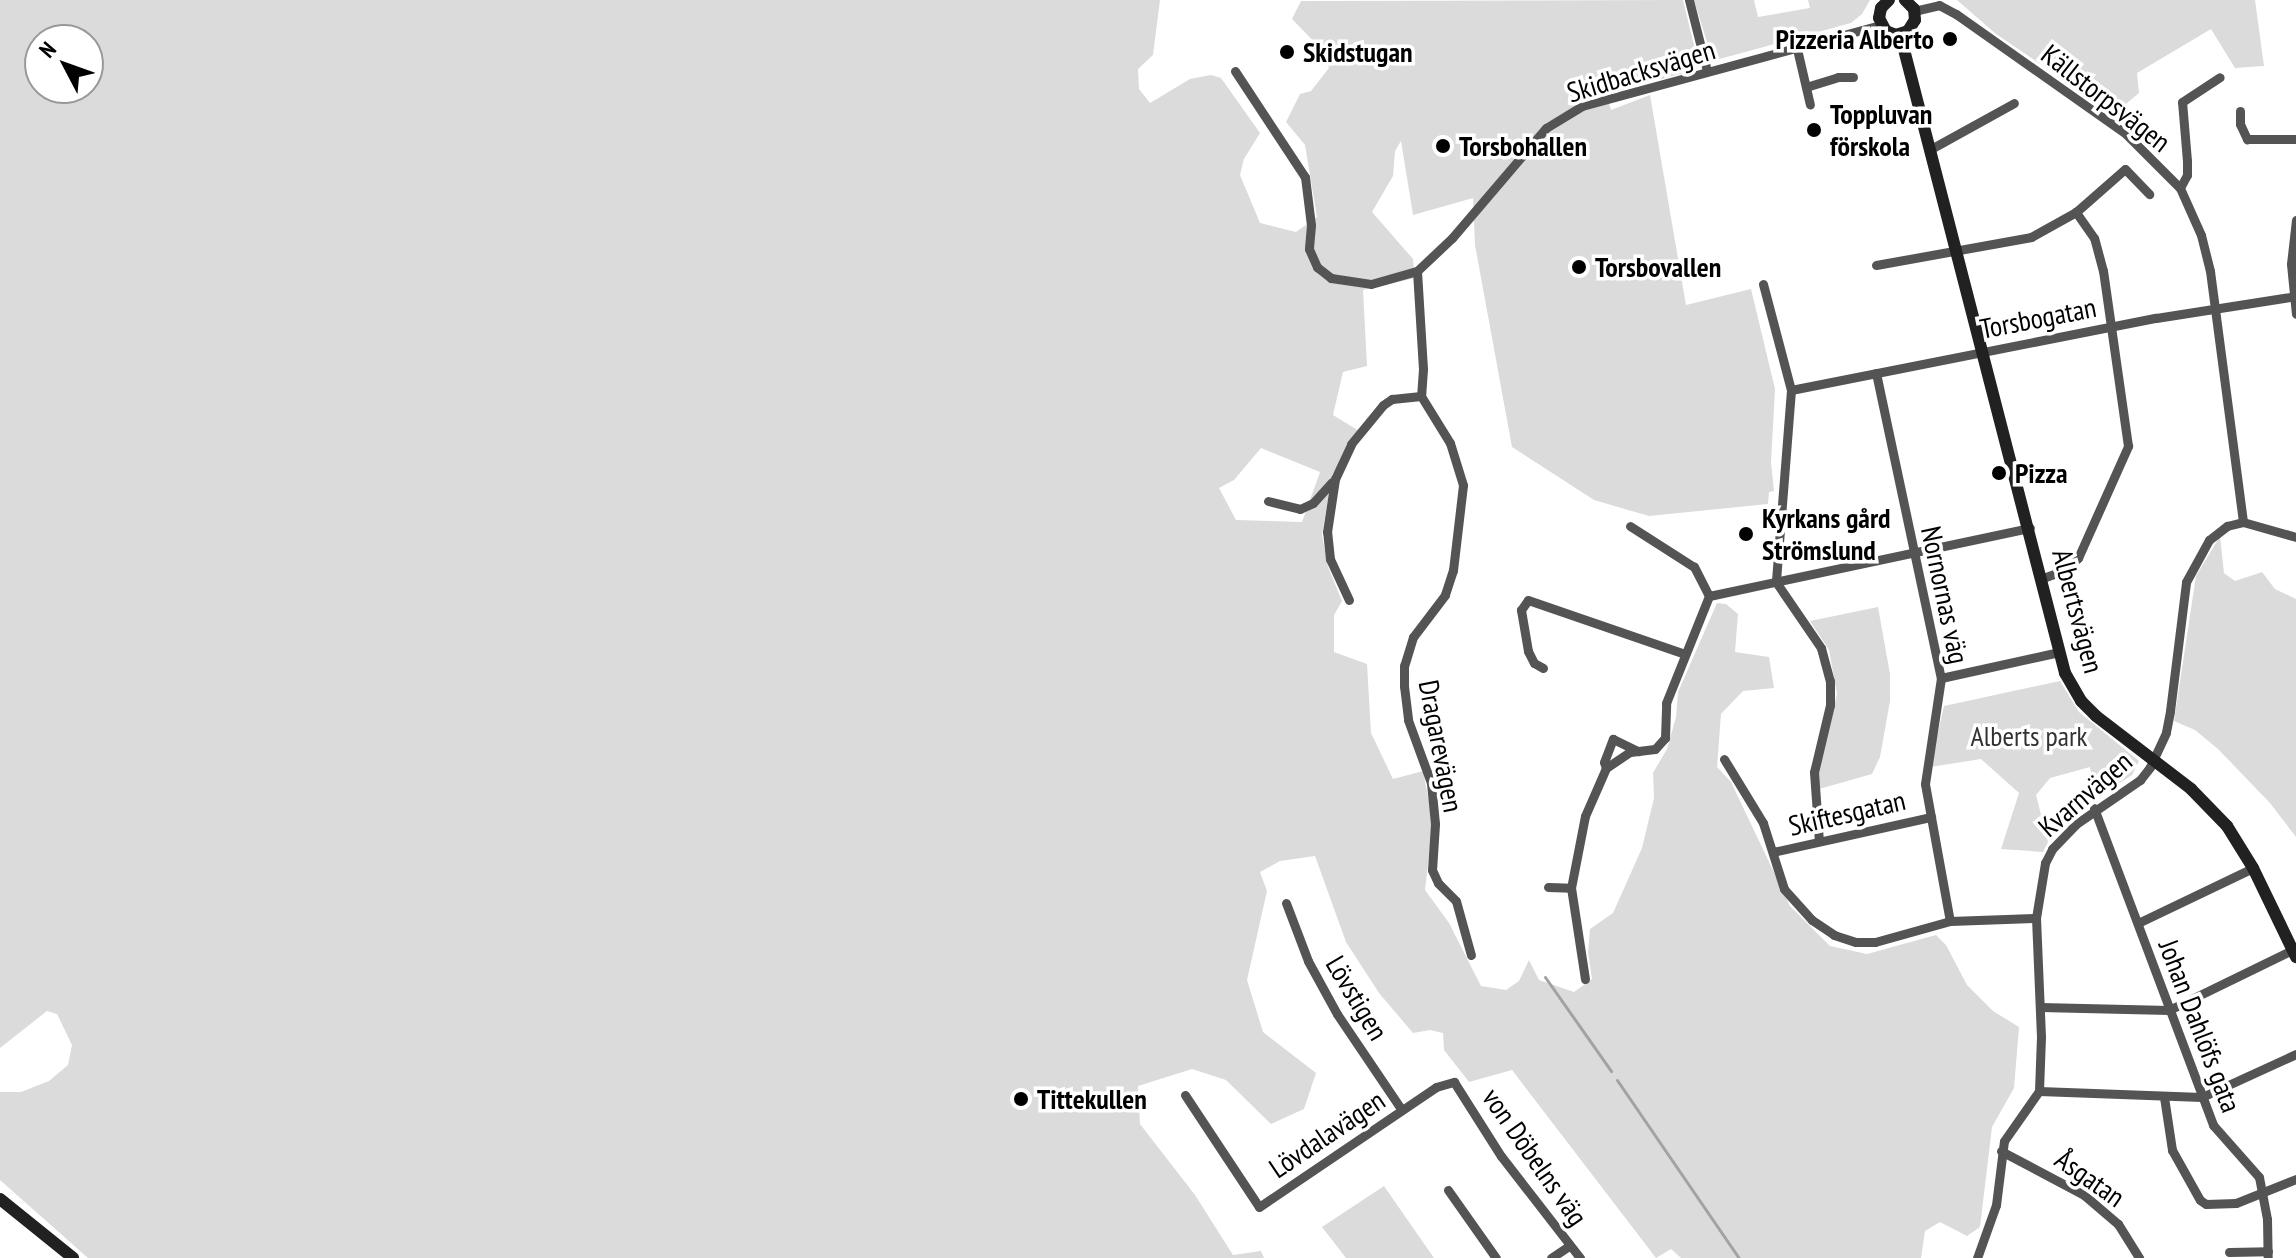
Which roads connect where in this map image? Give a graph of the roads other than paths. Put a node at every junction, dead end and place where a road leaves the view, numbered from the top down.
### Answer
1 (1689, 0) edge
2 (1889, 0) edge
3 (1905, 0) edge
4 (1914, 11) junction
5 (1881, 25) junction
6 (1900, 34) junction
7 (1797, 49) junction
8 (1235, 71) dead end
9 (1707, 71) junction
10 (1853, 77) dead end
11 (2220, 77) dead end
12 (1806, 87) junction
13 (2014, 103) dead end
14 (1810, 105) dead end
15 (2240, 111) dead end
16 (2296, 139) edge
17 (1929, 150) junction
18 (2180, 188) junction
19 (2149, 194) dead end
20 (2076, 212) junction
21 (2296, 220) edge
22 (1955, 250) junction
23 (1876, 265) dead end
24 (1417, 271) junction
25 (1763, 284) dead end
26 (2295, 296) edge
27 (2216, 307) junction
28 (2296, 314) edge
29 (2112, 326) junction
30 (1982, 352) junction
31 (1876, 373) junction
32 (1791, 390) junction
33 (1421, 396) junction
34 (1335, 479) junction
35 (1268, 501) dead end
36 (2243, 522) junction
37 (1630, 526) dead end
38 (2030, 528) junction
39 (2296, 537) edge
40 (1915, 554) junction
41 (2043, 578) junction
42 (1776, 582) junction
43 (1709, 596) junction
44 (1349, 600) dead end
45 (2059, 652) junction
46 (1685, 654) junction
47 (1543, 668) dead end
48 (1941, 678) junction
49 (1638, 751) junction
50 (1724, 759) dead end
51 (2154, 760) junction
52 (1606, 768) junction
53 (2094, 808) junction
54 (1931, 817) junction
55 (1819, 841) junction
56 (1773, 852) junction
57 (2253, 868) junction
58 (1548, 887) dead end
59 (1571, 888) junction
60 (1286, 903) dead end
61 (2036, 918) junction
62 (1950, 921) junction
63 (2138, 923) junction
64 (2294, 953) edge
65 (1471, 955) dead end
66 (1585, 979) dead end
67 (2040, 1007) junction
68 (2169, 1010) junction
69 (2296, 1054) edge
70 (1454, 1082) joint
71 (2039, 1091) junction
72 (1185, 1095) dead end
73 (2164, 1097) junction
74 (2202, 1097) junction
75 (1401, 1109) junction
76 (2001, 1151) junction
77 (2296, 1179) edge
78 (1448, 1190) dead end
79 (2263, 1192) junction
80 (0, 1199) edge
81 (1569, 1246) junction
82 (2229, 1252) dead end
83 (2268, 1254) edge
84 (73, 1258) edge
85 (1496, 1258) edge
86 (1551, 1258) edge
87 (1580, 1258) edge
88 (1978, 1258) edge
89 (2139, 1258) edge

1 - 9 street
2 - 5 street
3 - 4 street
4 - 6 street
4 - 18 street, Källstorpsvägen
5 - 6 street
5 - 7 street, Skidbacksvägen
6 - 17 street, Albertsvägen
7 - 9 street, Skidbacksvägen
7 - 12 street
8 - 24 street, Skidbacksvägen
9 - 24 street, Skidbacksvägen
10 - 12 street
11 - 18 street
12 - 14 street
13 - 17 street
15 - 16 street
17 - 22 street, Albertsvägen
18 - 27 street, Källstorpsvägen
19 - 20 street
20 - 22 street
20 - 29 street
21 - 26 street
22 - 23 street
22 - 30 street, Albertsvägen
24 - 33 street
25 - 32 street
26 - 27 street, Torsbogatan
26 - 28 street
27 - 29 street, Torsbogatan
27 - 36 street, Källstorpsvägen
29 - 30 street, Torsbogatan
29 - 41 street
30 - 31 street, Torsbogatan
30 - 38 street, Albertsvägen
31 - 32 street, Torsbogatan
31 - 40 street, Nornornas väg
32 - 42 street
33 - 34 street
33 - 65 street, Dragarevägen
34 - 35 street
34 - 44 street
36 - 39 street
36 - 51 street, Kvarnvägen
37 - 43 street
38 - 40 street
38 - 41 street, Albertsvägen
40 - 42 street
40 - 48 street, Nornornas väg
41 - 45 street, Albertsvägen
42 - 43 street
42 - 55 street
43 - 46 street
45 - 48 street
45 - 51 street, Albertsvägen
46 - 47 street
46 - 49 street
48 - 54 street, Nornornas väg
49 - 52 street
49 - 52 street
50 - 56 street
51 - 53 street, Kvarnvägen
51 - 57 street, Albertsvägen
52 - 59 street
53 - 61 street, Kvarnvägen
53 - 63 street, Johan Dahlöfs gata
54 - 55 street, Skiftesgatan
54 - 62 street, Nornornas väg
55 - 56 street, Skiftesgatan
56 - 62 street
57 - 63 street
57 - 64 street, Albertsvägen
58 - 59 street
59 - 66 street
60 - 75 street, Lövstigen
61 - 62 street
61 - 67 street, Kvarnvägen
63 - 68 street, Johan Dahlöfs gata
64 - 68 street
67 - 68 street
67 - 71 street, Kvarnvägen
68 - 74 street, Johan Dahlöfs gata
69 - 74 street
70 - 75 street, Lövdalavägen
70 - 81 street, von Döbelns väg
71 - 73 street
71 - 76 street
72 - 75 street, Lövdalavägen
73 - 74 street
73 - 79 street
74 - 79 street, Johan Dahlöfs gata
76 - 88 street
76 - 89 street, Åsgatan
77 - 79 street
78 - 85 street
79 - 83 street, Johan Dahlöfs gata
80 - 84 street
81 - 86 street
81 - 87 street, von Döbelns väg
82 - 83 street, Johan Dahlöfs gata

